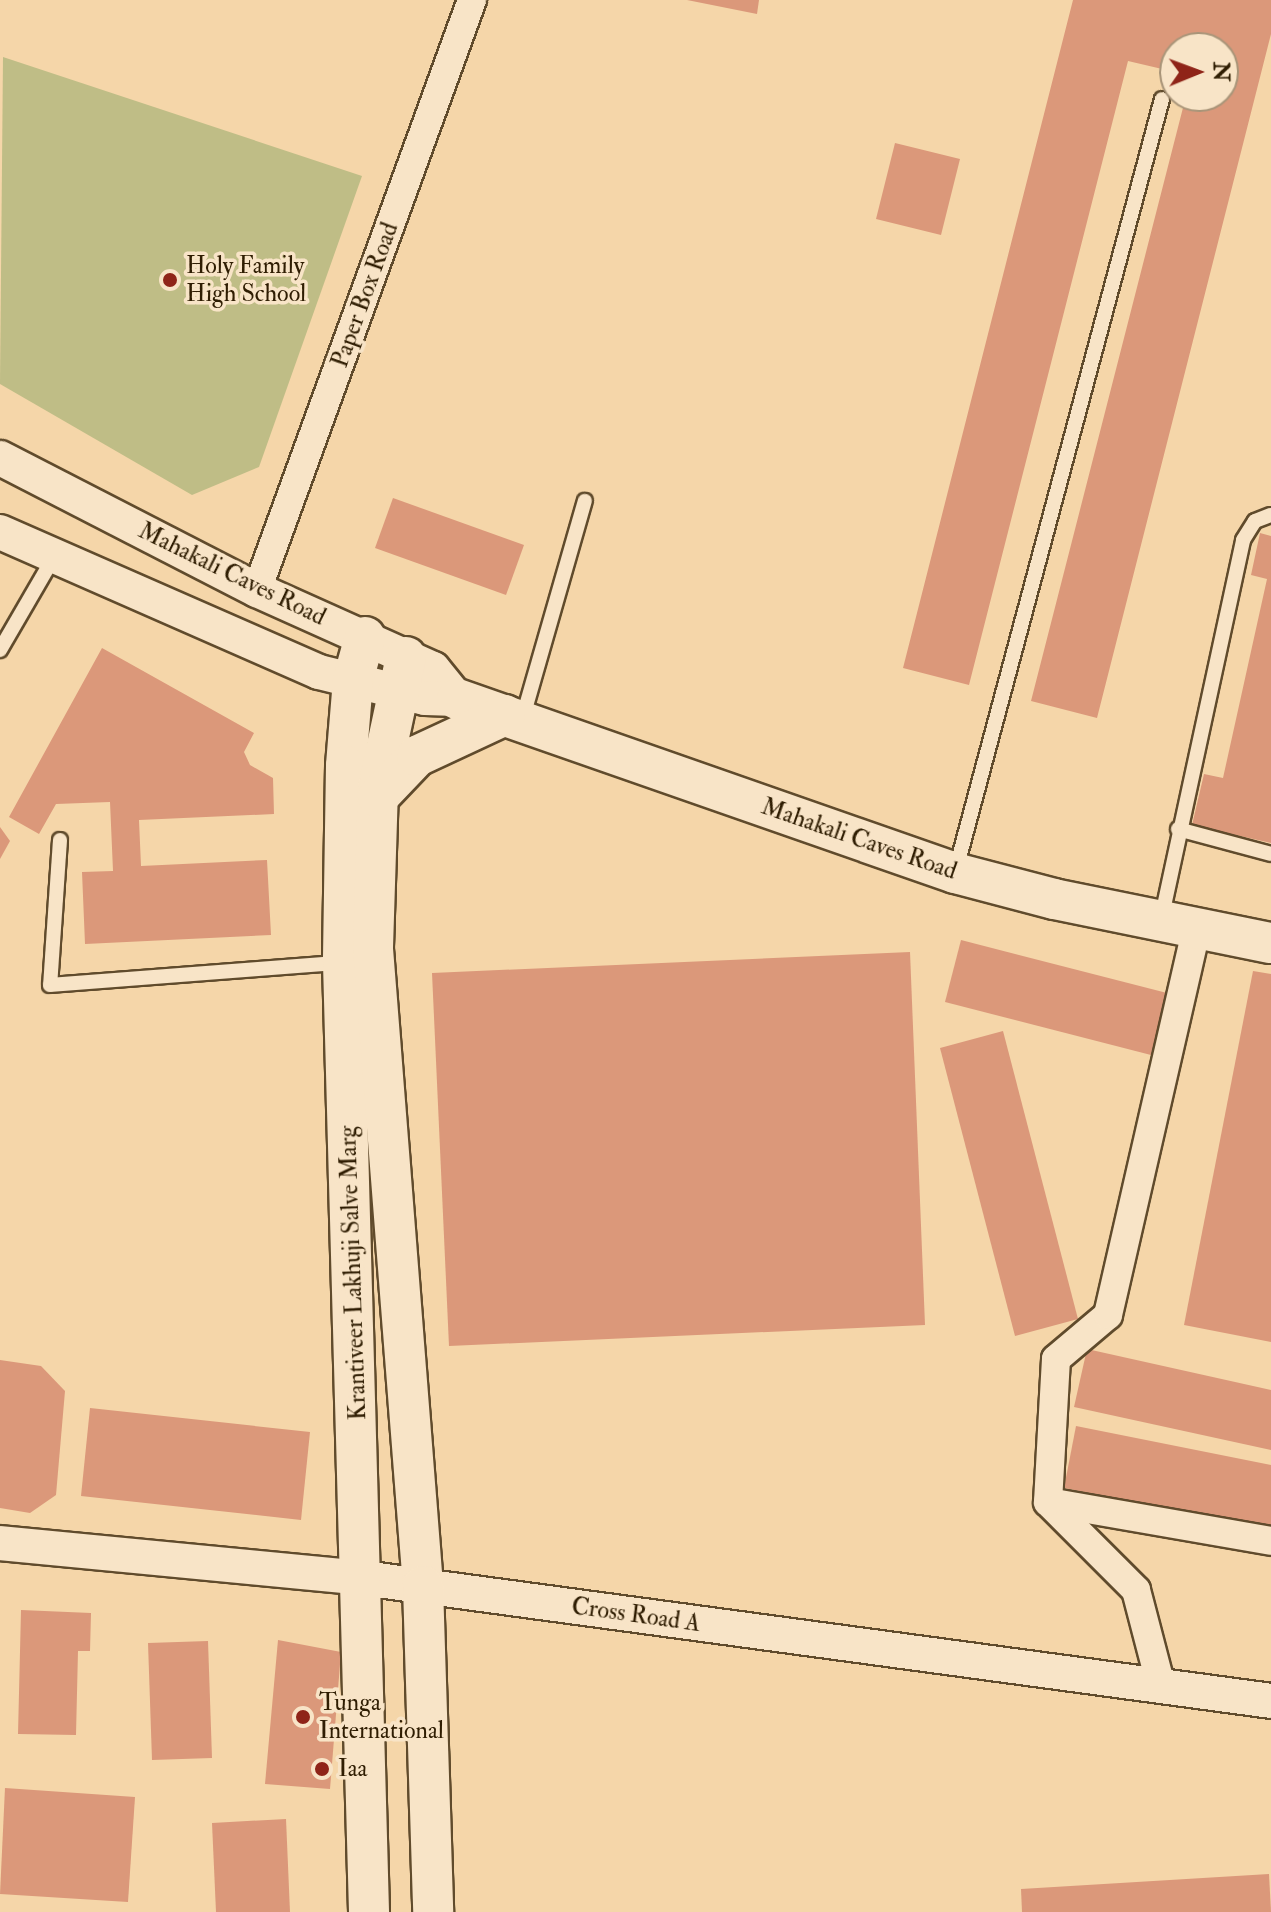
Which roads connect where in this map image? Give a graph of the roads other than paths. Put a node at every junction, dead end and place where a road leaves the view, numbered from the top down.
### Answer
1 (472, 0) edge
2 (1159, 110) edge
3 (0, 458) edge
4 (585, 501) dead end
5 (1271, 515) edge
6 (0, 532) edge
7 (55, 555) junction
8 (257, 590) junction
9 (365, 637) junction
10 (0, 650) edge
11 (401, 674) junction
12 (353, 680) junction
13 (457, 699) joint
14 (513, 718) junction
15 (378, 797) junction
16 (1178, 829) junction
17 (60, 840) dead end
18 (1271, 854) edge
19 (955, 873) junction
20 (1178, 927) junction
21 (1271, 943) edge
22 (343, 963) junction
23 (1048, 1502) junction
24 (1271, 1541) edge
25 (0, 1543) edge
26 (363, 1578) junction
27 (423, 1586) junction
28 (1161, 1686) junction
29 (1271, 1701) edge
30 (369, 1912) edge
31 (433, 1912) edge

1 - 8 street, Paper Box Road
2 - 19 lane
3 - 8 street, Mahakali Caves Road
4 - 14 lane
5 - 16 lane
6 - 7 street, Mahakali Caves Road
7 - 10 lane
7 - 12 street, Mahakali Caves Road
8 - 9 street, Mahakali Caves Road
9 - 11 street, Mahakali Caves Road
9 - 12 main road, Krantiveer Lakhuji Salve Marg
11 - 12 street, Mahakali Caves Road
11 - 13 street, Mahakali Caves Road
11 - 15 main road, Krantiveer Lakhuji Salve Marg
12 - 22 main road, Krantiveer Lakhuji Salve Marg
13 - 14 main road, Mahakali Caves Road
14 - 15 main road
14 - 19 main road, Mahakali Caves Road
15 - 27 main road, Krantiveer Lakhuji Salve Marg
16 - 18 lane
16 - 20 lane
17 - 22 lane
19 - 20 main road, Mahakali Caves Road
20 - 21 main road, Mahakali Caves Road
20 - 23 street
22 - 26 main road, Krantiveer Lakhuji Salve Marg
23 - 24 street
23 - 28 street
25 - 26 street, Cross Road A
26 - 27 street, Cross Road A
26 - 30 main road, Krantiveer Lakhuji Salve Marg
27 - 28 street, Cross Road A
27 - 31 main road, Krantiveer Lakhuji Salve Marg
28 - 29 street, Cross Road A

